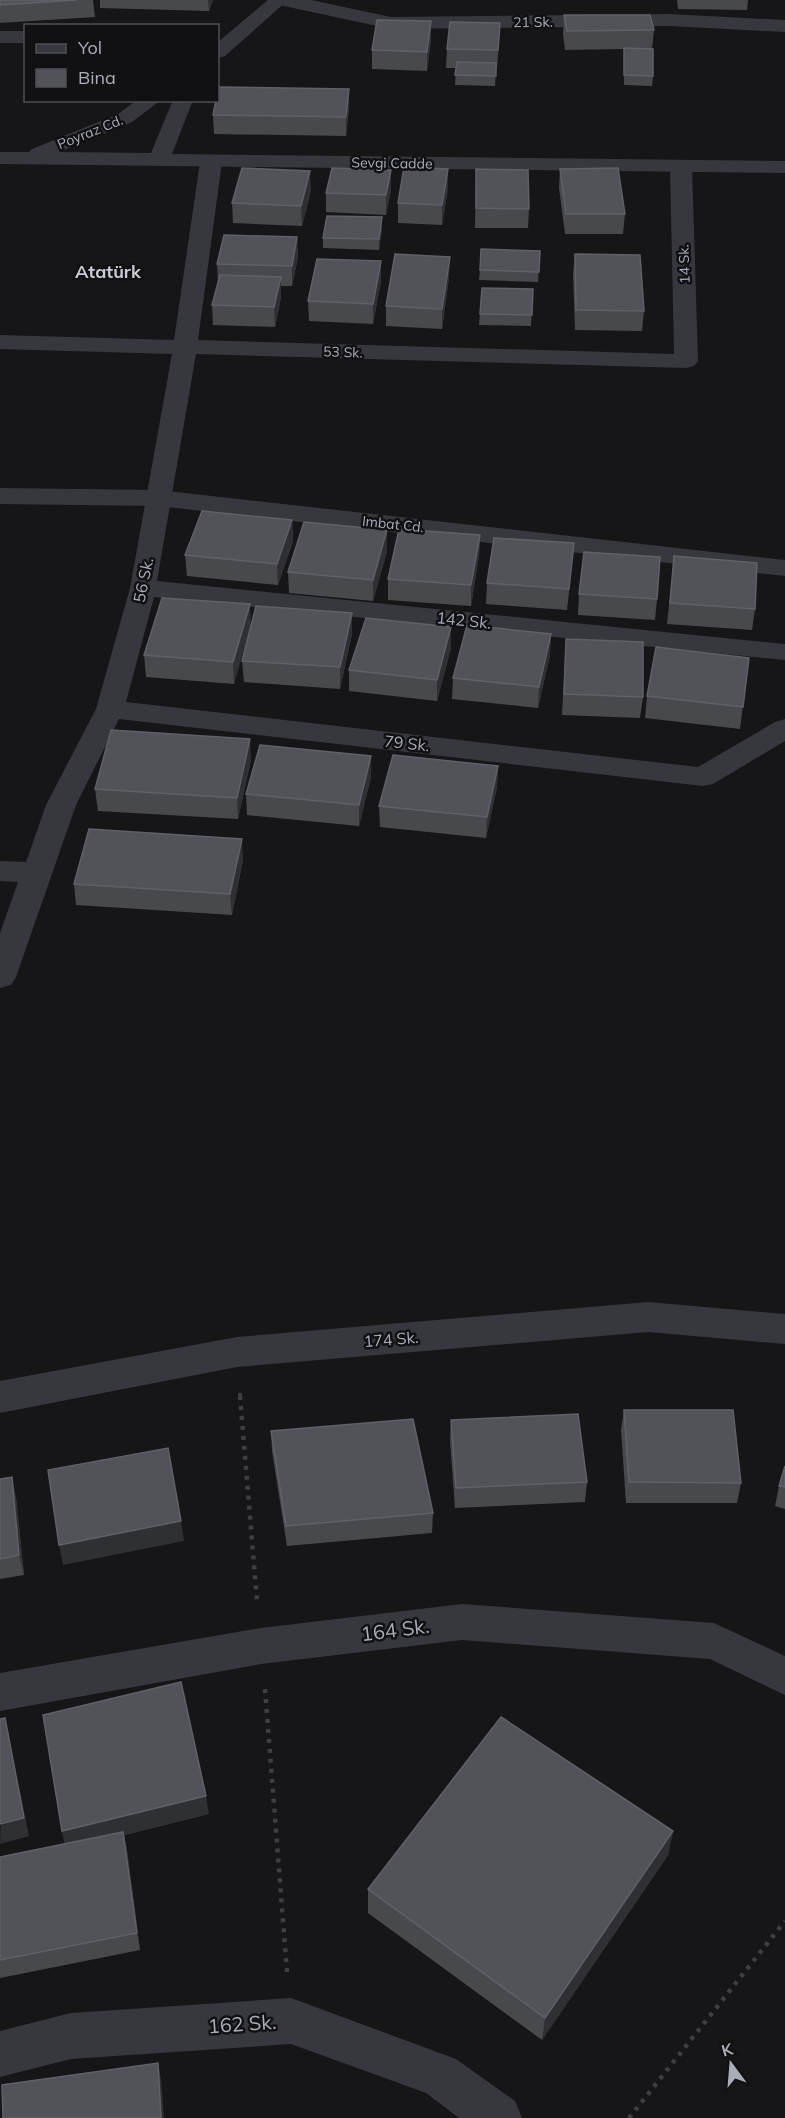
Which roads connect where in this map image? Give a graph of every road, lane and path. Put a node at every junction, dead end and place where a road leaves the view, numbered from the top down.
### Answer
1 (279, 0) edge
2 (284, 0) edge
3 (785, 26) edge
4 (0, 37) edge
5 (24, 37) edge
6 (219, 51) edge
7 (148, 102) edge
8 (182, 102) edge
9 (0, 158) edge
10 (26, 158) junction
11 (159, 160) junction
12 (211, 162) junction
13 (681, 166) junction
14 (785, 167) edge
15 (0, 342) edge
16 (185, 348) junction
17 (686, 362) joint
18 (0, 496) edge
19 (158, 498) junction
20 (785, 568) edge
21 (143, 588) junction
22 (785, 652) edge
23 (110, 710) junction
24 (785, 728) edge
25 (0, 871) edge
26 (37, 873) junction
27 (0, 977) edge
28 (785, 1329) edge
29 (0, 1396) edge
30 (785, 1676) edge
31 (0, 1692) edge
32 (785, 1921) edge
33 (0, 2054) edge
34 (498, 2118) edge
35 (629, 2118) edge

1 - 6 street
2 - 3 street, 21 Sk.
4 - 5 street
7 - 10 street, Poyraz Cd.
8 - 11 street
9 - 10 street, Sevgi Cadde
10 - 11 street, Sevgi Cadde
11 - 12 street, Sevgi Cadde
12 - 13 street, Sevgi Cadde
12 - 16 street, 56 Sk.
13 - 14 street, Sevgi Cadde
13 - 17 street, 14 Sk.
15 - 16 street, 53 Sk.
16 - 17 street, 53 Sk.
16 - 19 street, 56 Sk.
18 - 19 street, Imbat Cd.
19 - 20 street, Imbat Cd.
19 - 21 street, 56 Sk.
21 - 22 street, 142 Sk.
21 - 23 street, 56 Sk.
23 - 24 street, 79 Sk.
23 - 26 street, 56 Sk.
25 - 26 street
26 - 27 street, 56 Sk.
28 - 29 street, 174 Sk.
30 - 31 street, 164 Sk.
32 - 35 path
33 - 34 street, 162 Sk.

